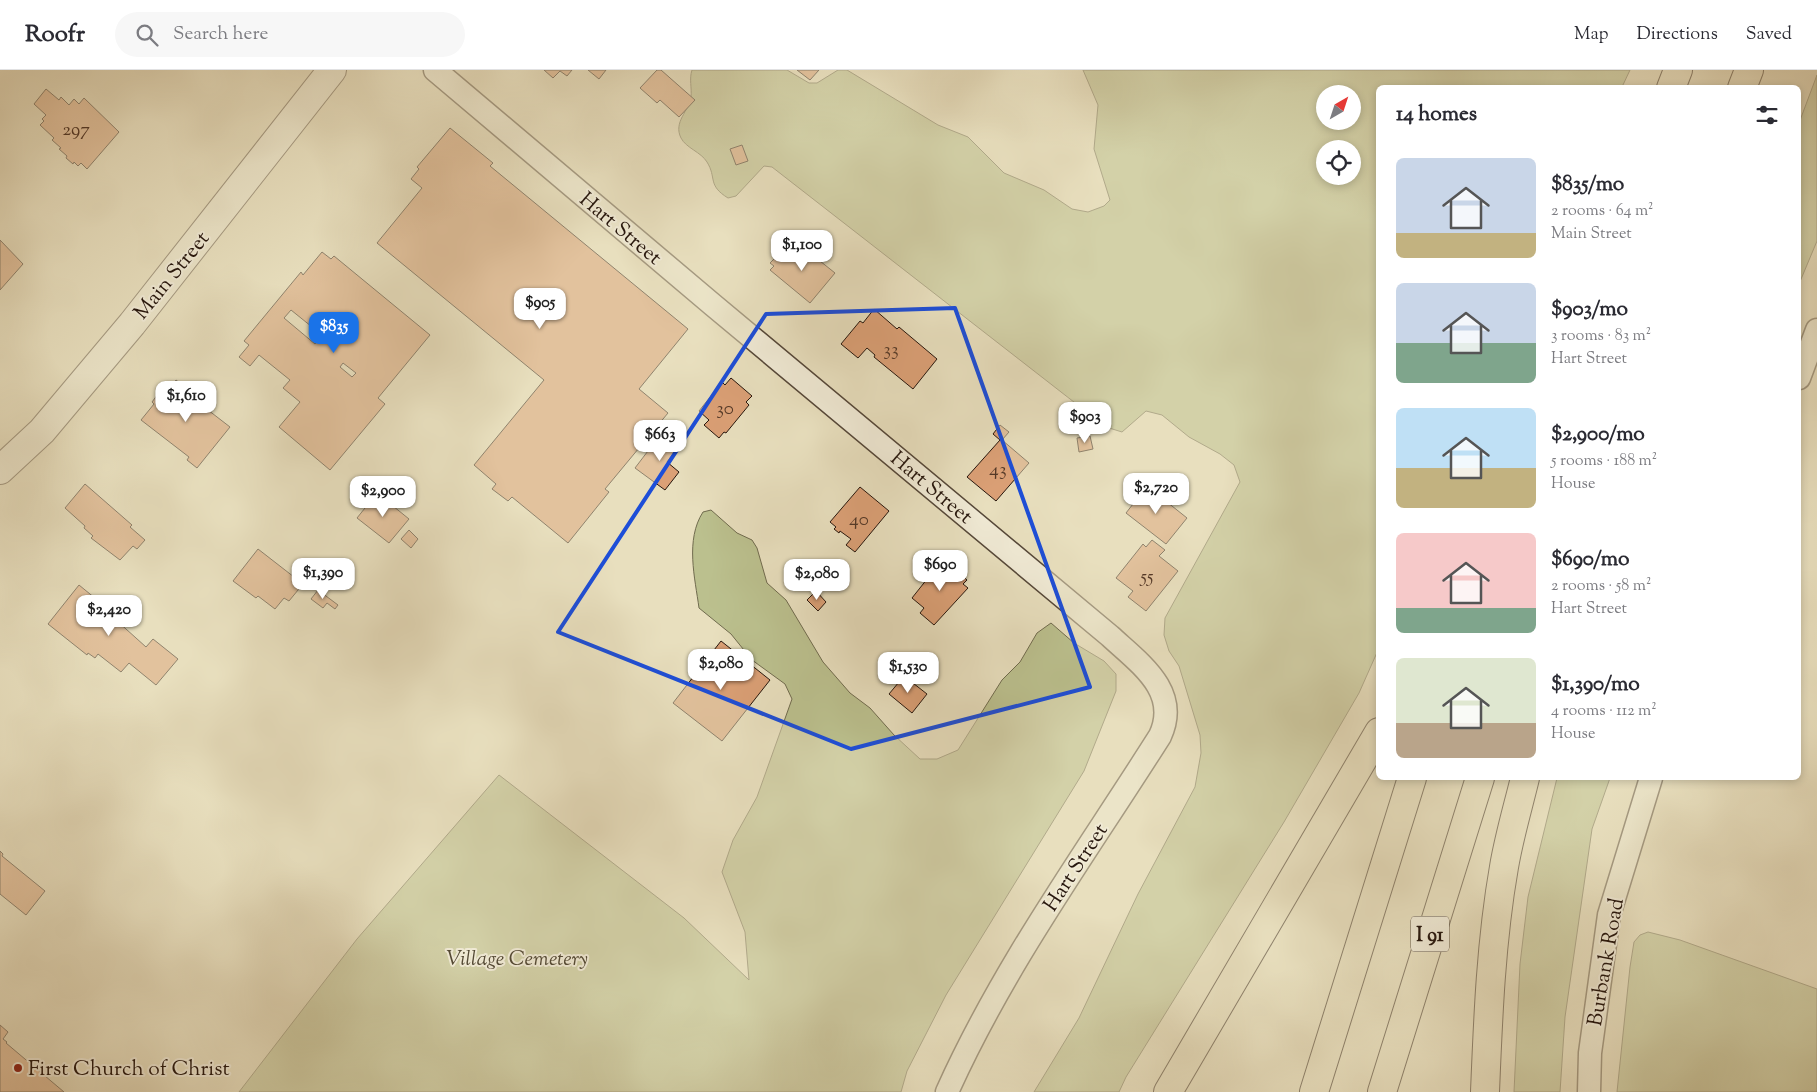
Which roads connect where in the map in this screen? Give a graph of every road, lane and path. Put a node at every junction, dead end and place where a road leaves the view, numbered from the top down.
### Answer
1 (332, 70) edge
2 (435, 70) edge
3 (1678, 70) edge
4 (1750, 70) edge
5 (1672, 85) edge
6 (1743, 85) edge
7 (1817, 330) edge
8 (1801, 373) edge
9 (0, 470) edge
10 (1376, 737) edge
11 (1411, 780) edge
12 (1479, 780) edge
13 (1525, 780) edge
14 (1650, 780) edge
15 (947, 1092) edge
16 (1168, 1092) edge
17 (1314, 1092) edge
18 (1382, 1092) edge
19 (1485, 1092) edge
20 (1589, 1092) edge

1 - 9 street, Main Street
2 - 15 street, Hart Street
3 - 5 highway
4 - 6 highway
7 - 8 street
10 - 16 highway
11 - 17 highway
12 - 18 highway, I 91
13 - 19 highway
14 - 20 street, Burbank Road

